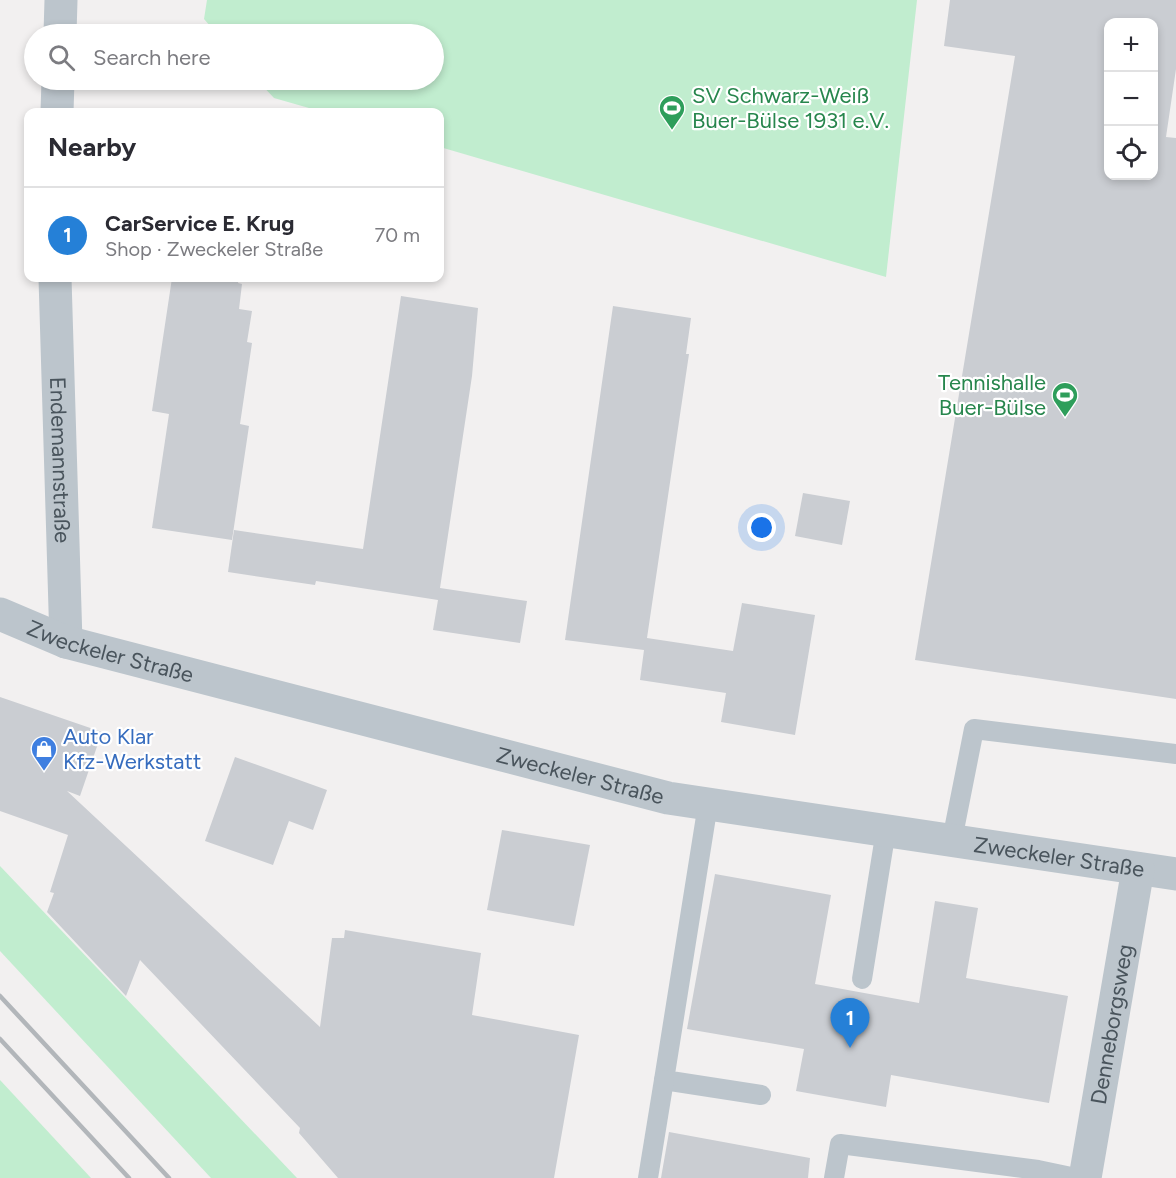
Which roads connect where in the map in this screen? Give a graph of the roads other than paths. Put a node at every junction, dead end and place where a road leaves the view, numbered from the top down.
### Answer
1 (61, 0) edge
2 (60, 24) edge
3 (58, 90) edge
4 (57, 108) edge
5 (55, 282) edge
6 (0, 614) edge
7 (66, 642) junction
8 (1176, 754) edge
9 (708, 804) junction
10 (886, 830) junction
11 (952, 840) junction
12 (1138, 869) junction
13 (1176, 874) edge
14 (862, 979) dead end
15 (664, 1080) junction
16 (761, 1095) dead end
17 (648, 1178) edge
18 (834, 1178) edge
19 (1076, 1178) edge
20 (1085, 1178) edge

1 - 2 street
3 - 4 street
5 - 7 street, Endemannstraße
6 - 7 street, Zweckeler Straße
7 - 9 street, Zweckeler Straße
8 - 11 lane
9 - 10 street, Zweckeler Straße
9 - 15 lane
10 - 11 street, Zweckeler Straße
10 - 14 lane
11 - 12 street, Zweckeler Straße
12 - 13 street, Zweckeler Straße
12 - 20 street, Denneborgsweg
15 - 16 lane
15 - 17 lane
18 - 19 lane

